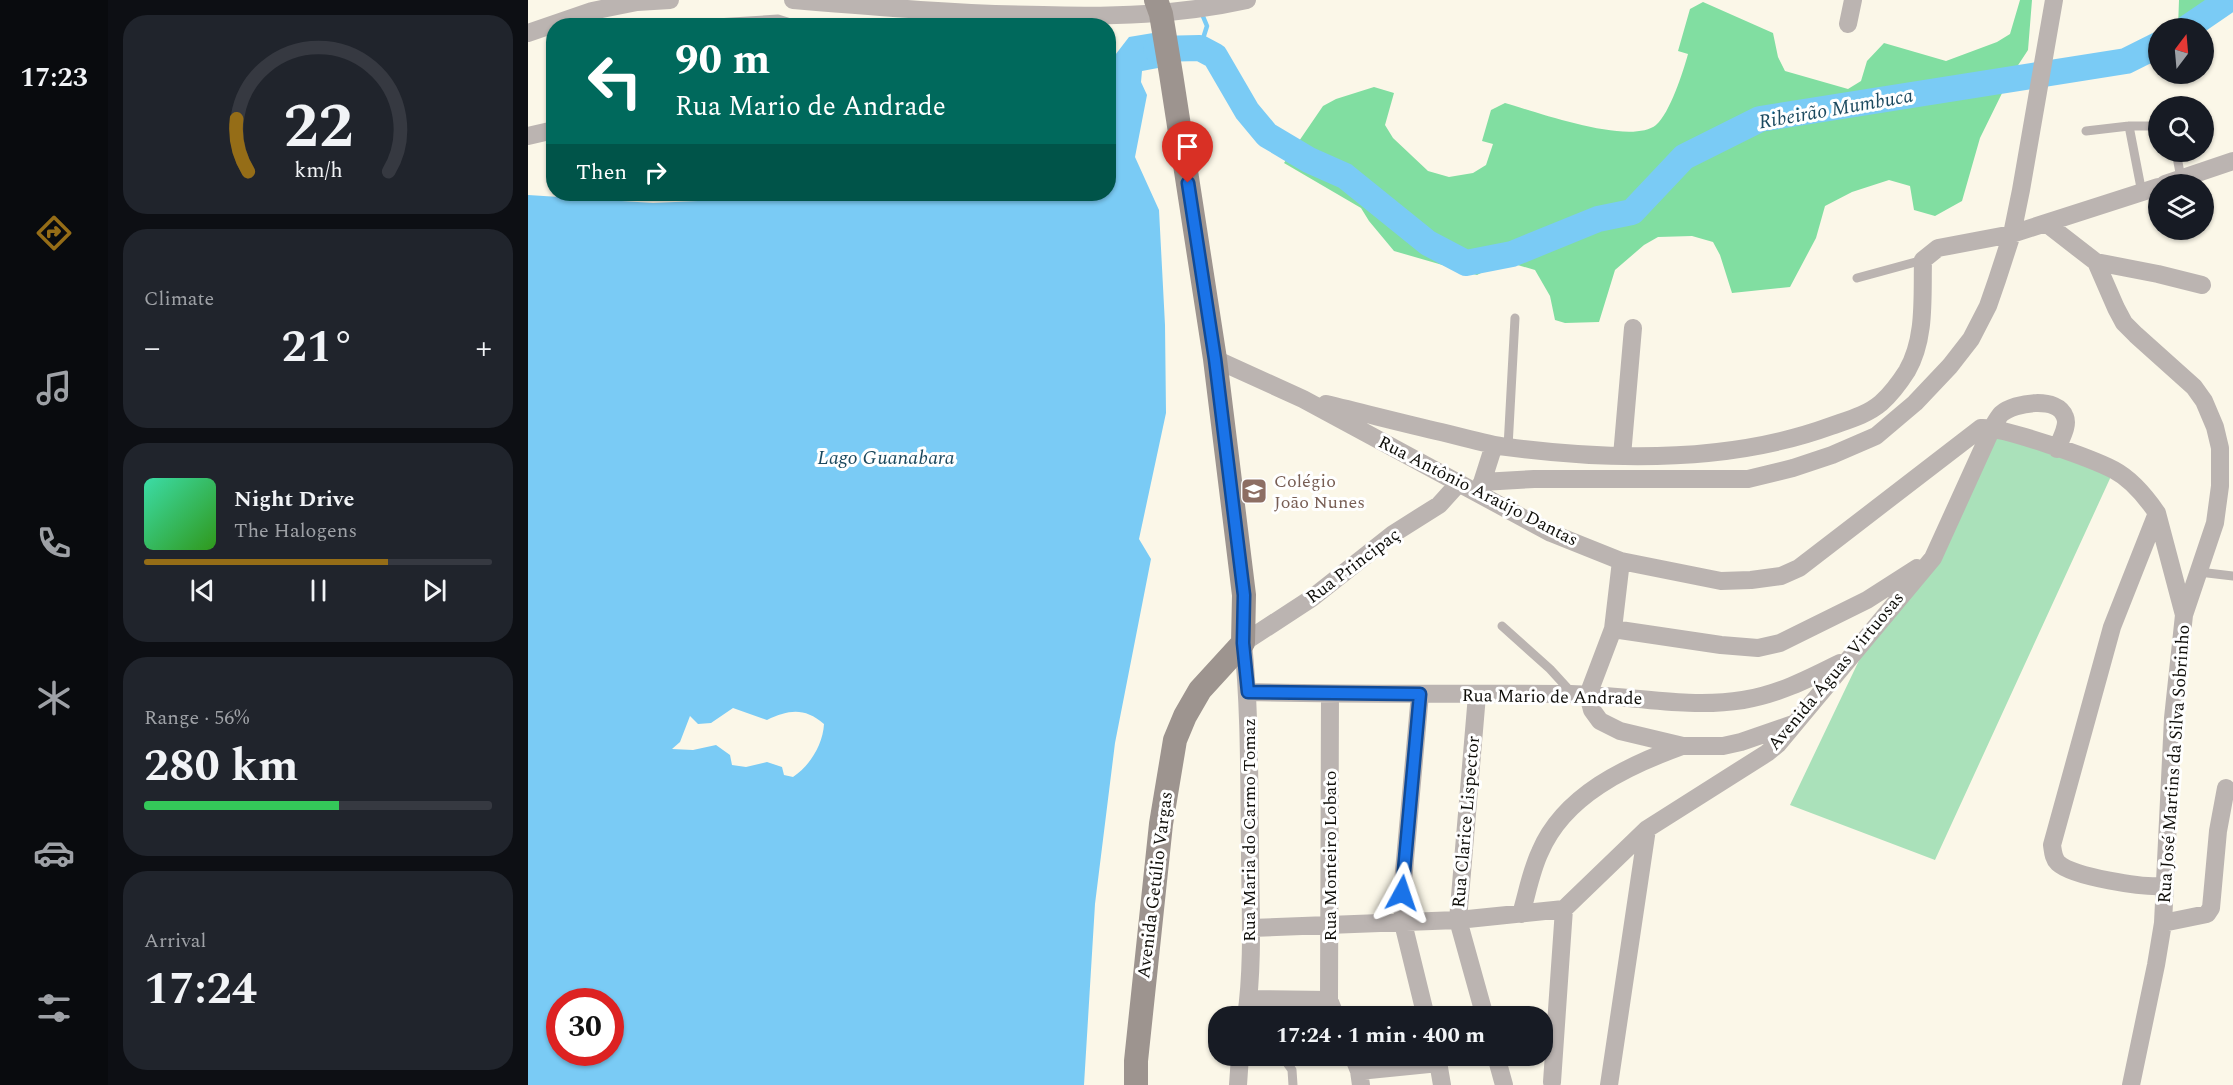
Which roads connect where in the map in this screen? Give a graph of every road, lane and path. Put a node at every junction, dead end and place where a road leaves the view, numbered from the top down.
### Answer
1 (670, 0) edge
2 (793, 0) edge
3 (1853, 0) edge
4 (2054, 0) edge
5 (1240, 2) edge
6 (1160, 14) edge
7 (576, 18) edge
8 (1848, 24) dead end
9 (546, 28) edge
10 (528, 33) edge
11 (2129, 126) junction
12 (2148, 126) edge
13 (2086, 131) dead end
14 (546, 132) edge
15 (528, 136) edge
16 (2233, 161) edge
17 (2196, 174) edge
18 (2148, 184) edge
19 (2148, 191) edge
20 (2047, 224) junction
21 (2012, 234) junction
22 (1923, 260) junction
23 (2096, 262) junction
24 (1857, 279) dead end
25 (2202, 285) dead end
26 (1515, 318) dead end
27 (1633, 328) dead end
28 (1215, 359) junction
29 (1303, 399) junction
30 (1993, 428) junction
31 (1501, 446) junction
32 (2057, 449) junction
33 (1622, 456) junction
34 (1458, 484) junction
35 (1480, 488) junction
36 (2157, 513) junction
37 (1933, 558) junction
38 (1621, 561) junction
39 (2199, 572) junction
40 (2233, 576) edge
41 (1244, 595) junction
42 (2184, 615) junction
43 (1502, 627) dead end
44 (1613, 629) junction
45 (1243, 643) junction
46 (1847, 659) junction
47 (1200, 690) junction
48 (1248, 692) junction
49 (1330, 694) junction
50 (1420, 694) junction
51 (1477, 695) junction
52 (1580, 695) junction
53 (1796, 723) junction
54 (1683, 746) junction
55 (2226, 788) dead end
56 (1647, 829) junction
57 (2165, 886) junction
58 (1564, 909) junction
59 (1521, 914) junction
60 (1458, 920) junction
61 (1403, 923) junction
62 (2163, 923) junction
63 (1330, 925) junction
64 (1251, 928) junction
65 (1253, 1006) edge
66 (1333, 1006) edge
67 (1423, 1006) edge
68 (1482, 1006) edge
69 (1238, 1066) edge
70 (1289, 1066) edge
71 (1394, 1066) edge
72 (1439, 1066) edge
73 (1499, 1066) edge
74 (1358, 1071) edge
75 (1552, 1082) dead end
76 (1234, 1083) edge
77 (1136, 1085) edge
78 (1293, 1085) edge
79 (1442, 1085) edge
80 (1504, 1085) edge
81 (1609, 1085) edge
82 (2131, 1085) edge

1 - 7 street
2 - 6 street
3 - 8 street
4 - 21 street
5 - 6 street
6 - 28 main road, Avenida Getúlio Vargas
9 - 10 street
11 - 12 lane
11 - 13 lane
11 - 18 lane
14 - 15 street
16 - 17 street
19 - 20 street
20 - 21 street
20 - 23 street, Rua José Martins da Silva Sobrinho
21 - 22 street
21 - 35 street
22 - 24 lane
22 - 33 street
23 - 25 street
23 - 39 street, Rua José Martins da Silva Sobrinho
26 - 31 lane
27 - 33 street
28 - 29 street, Rua Antônio Araújo Dantas
28 - 41 main road, Avenida Getúlio Vargas
29 - 31 street
29 - 34 street, Rua Antônio Araújo Dantas
30 - 32 street
30 - 32 street, Rua Antônio Araújo Dantas
30 - 37 street, Avenida Águas Virtuosas
30 - 38 street, Rua Antônio Araújo Dantas
31 - 33 street
31 - 35 street
32 - 36 street
34 - 35 street, Rua Antônio Araújo Dantas
34 - 45 street, Rua Principaç
35 - 38 street, Rua Antônio Araújo Dantas
36 - 42 street
36 - 57 street
37 - 44 street
37 - 46 street, Avenida Águas Virtuosas
38 - 44 street
39 - 40 lane
39 - 42 street, Rua José Martins da Silva Sobrinho
41 - 45 main road, Avenida Getúlio Vargas
41 - 47 main road, Avenida Getúlio Vargas
42 - 57 street, Rua José Martins da Silva Sobrinho
43 - 52 lane
44 - 52 street
45 - 47 main road, Avenida Getúlio Vargas
45 - 48 street, Rua Maria do Carmo Tomaz
46 - 52 street, Rua Mario de Andrade
46 - 53 street, Avenida Águas Virtuosas
47 - 77 main road, Avenida Getúlio Vargas
48 - 49 street, Rua Mario de Andrade
48 - 64 street, Rua Maria do Carmo Tomaz
49 - 50 street, Rua Mario de Andrade
49 - 63 street, Rua Monteiro Lobato
50 - 51 street, Rua Mario de Andrade
50 - 61 street
51 - 52 street, Rua Mario de Andrade
51 - 60 street, Rua Clarice Lispector
52 - 54 street
53 - 54 street
53 - 56 street, Avenida Águas Virtuosas
54 - 59 street
55 - 62 street
56 - 58 street, Avenida Águas Virtuosas
56 - 81 street
57 - 62 street, Rua José Martins da Silva Sobrinho
58 - 59 street
58 - 75 street
59 - 60 street
60 - 61 street
60 - 68 street, Rua Clarice Lispector
61 - 63 street
61 - 67 street
62 - 82 street, Rua José Martins da Silva Sobrinho
63 - 64 street
63 - 66 street, Rua Monteiro Lobato
64 - 65 street, Rua Maria do Carmo Tomaz
69 - 76 street
70 - 78 lane
71 - 74 street
72 - 79 street
73 - 80 street

